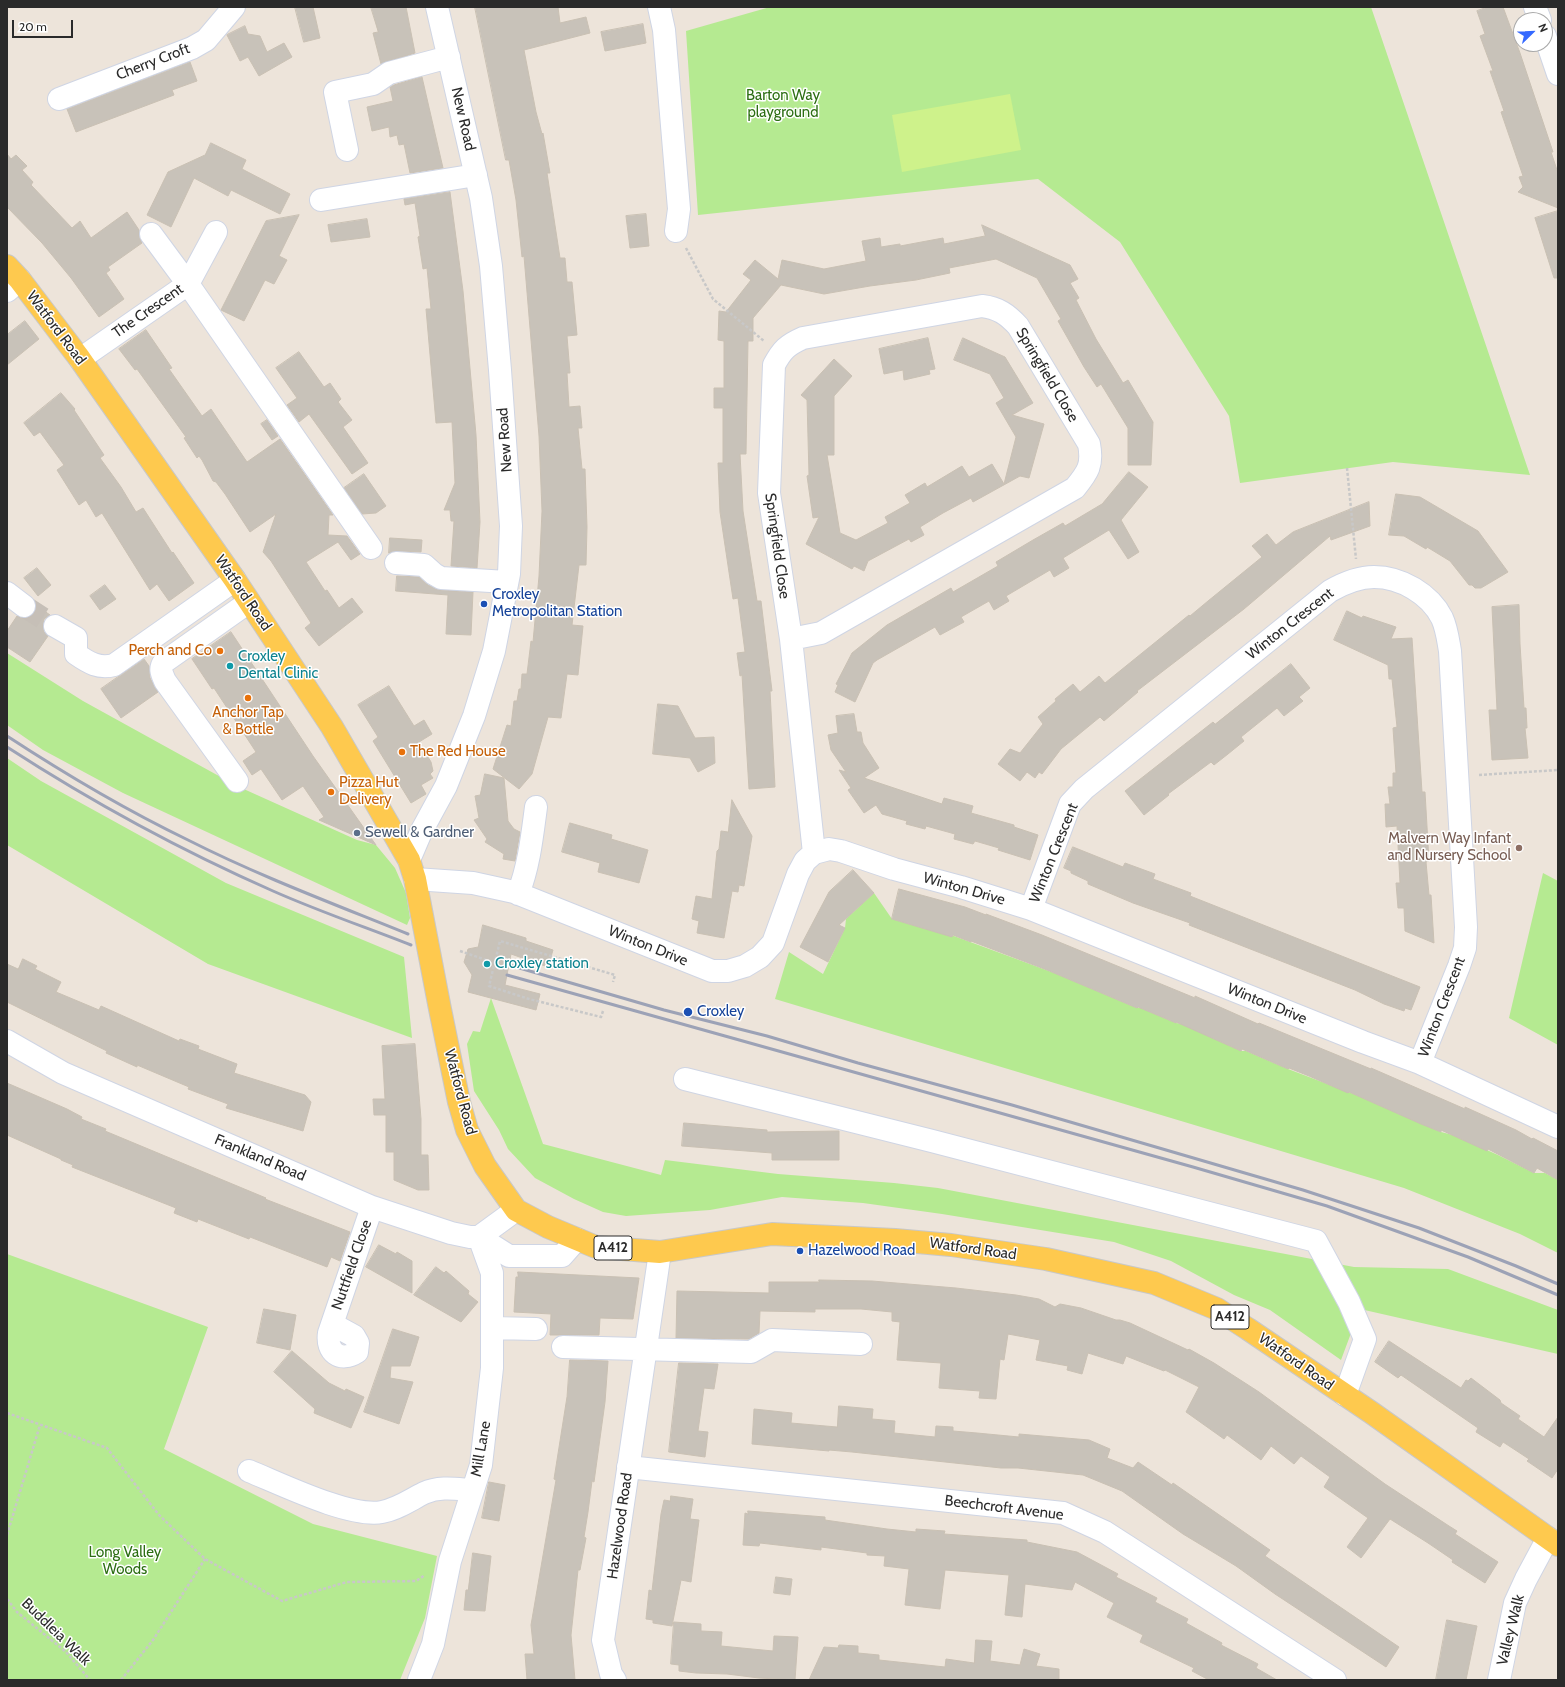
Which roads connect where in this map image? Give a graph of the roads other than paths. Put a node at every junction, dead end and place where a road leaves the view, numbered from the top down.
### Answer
1 (234, 7) edge
2 (437, 7) edge
3 (659, 7) edge
4 (1550, 52) edge
5 (449, 58) junction
6 (1558, 74) edge
7 (59, 98) dead end
8 (347, 150) dead end
9 (476, 175) junction
10 (321, 200) dead end
11 (676, 231) road end
12 (216, 232) dead end
13 (151, 234) dead end
14 (11, 279) edge
15 (188, 284) junction
16 (80, 359) junction
17 (371, 548) dead end
18 (396, 563) dead end
19 (235, 580) junction
20 (507, 582) junction
21 (249, 602) junction
22 (55, 626) tunnel mouth
23 (791, 639) junction
24 (237, 781) dead end
25 (536, 807) dead end
26 (814, 853) junction
27 (412, 870) junction
28 (518, 894) junction
29 (1031, 909) junction
30 (7, 1041) edge
31 (1420, 1063) junction
32 (685, 1080) dead end
33 (1558, 1127) edge
34 (372, 1207) junction
35 (516, 1210) junction
36 (479, 1236) junction
37 (577, 1239) junction
38 (660, 1252) junction
39 (332, 1324) dead end
40 (492, 1328) junction
41 (536, 1329) dead end
42 (861, 1344) dead end
43 (563, 1347) dead end
44 (646, 1349) junction
45 (1345, 1395) junction
46 (628, 1467) junction
47 (249, 1471) dead end
48 (472, 1490) junction
49 (1553, 1542) edge
50 (419, 1680) edge
51 (615, 1680) edge
52 (1335, 1680) edge
53 (1499, 1680) edge

1 - 7 street, Cherry Croft
2 - 5 street, New Road
3 - 11 street
4 - 6 street
5 - 8 street
5 - 9 street, New Road
9 - 10 street
9 - 20 street, New Road
12 - 15 street, The Crescent
13 - 15 street
14 - 16 main road, Watford Road / A412
15 - 16 street, The Crescent
15 - 17 street
16 - 19 main road, Watford Road / A412
18 - 20 street
19 - 21 main road, Watford Road / A412
19 - 22 street
20 - 27 street, New Road
21 - 24 street
21 - 27 main road, Watford Road / A412
23 - 23 street, Springfield Close
23 - 26 street, Springfield Close
25 - 28 street
26 - 28 street, Winton Drive
26 - 29 street, Winton Drive
27 - 28 street, Winton Drive
27 - 35 main road, Watford Road / A412
29 - 31 street, Winton Drive
29 - 31 street, Winton Crescent
30 - 34 street, Frankland Road
31 - 33 street, Winton Drive
32 - 45 street
34 - 36 street, Frankland Road
34 - 39 street, Nuttfield Close
35 - 36 street
35 - 37 main road, Watford Road / A412
36 - 37 street
36 - 40 street, Mill Lane
37 - 38 main road, Watford Road / A412
38 - 44 street, Hazelwood Road
38 - 45 main road, Watford Road / A412
40 - 41 street
40 - 48 street, Mill Lane
42 - 44 street
43 - 44 street
44 - 46 street, Hazelwood Road
45 - 49 main road, Watford Road / A412
46 - 51 street, Hazelwood Road
46 - 52 street, Beechcroft Avenue
47 - 48 street
48 - 50 street, Mill Lane
49 - 53 street, Valley Walk

